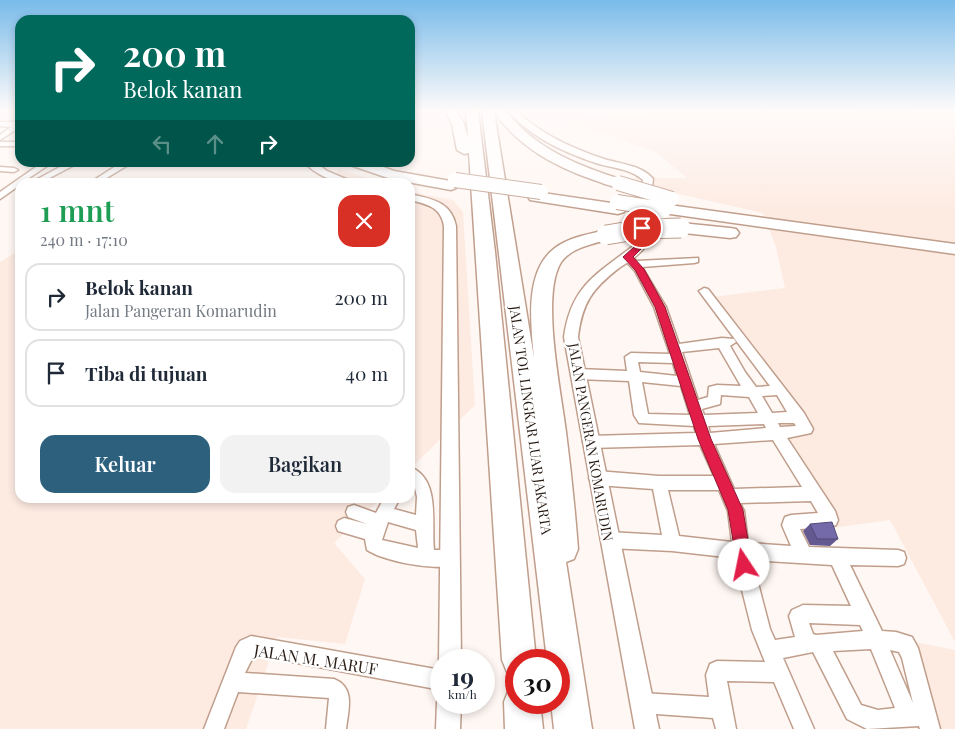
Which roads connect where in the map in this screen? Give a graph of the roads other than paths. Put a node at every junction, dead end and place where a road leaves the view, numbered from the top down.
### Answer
1 (463, 145) edge
2 (475, 145) edge
3 (493, 145) edge
4 (535, 145) edge
5 (564, 145) edge
6 (41, 167) edge
7 (67, 167) edge
8 (120, 167) edge
9 (315, 167) edge
10 (369, 167) edge
11 (383, 167) edge
12 (0, 169) edge
13 (14, 170) dead end
14 (24, 178) edge
15 (44, 178) edge
16 (102, 178) edge
17 (337, 178) edge
18 (453, 182) junction
19 (15, 184) edge
20 (15, 191) edge
21 (0, 196) edge
22 (415, 198) edge
23 (666, 207) junction
24 (900, 248) junction
25 (955, 249) edge
26 (486, 252) junction
27 (955, 256) edge
28 (631, 260) junction
29 (694, 260) dead end
30 (704, 291) dead end
31 (740, 341) junction
32 (722, 342) junction
33 (675, 354) junction
34 (578, 374) junction
35 (767, 374) junction
36 (633, 376) junction
37 (740, 376) junction
38 (685, 382) junction
39 (780, 390) junction
40 (753, 392) junction
41 (696, 413) junction
42 (799, 417) junction
43 (767, 418) junction
44 (776, 433) junction
45 (705, 439) junction
46 (590, 442) junction
47 (597, 478) junction
48 (415, 481) edge
49 (659, 483) junction
50 (727, 490) junction
51 (814, 494) junction
52 (390, 503) edge
53 (354, 512) dead end
54 (379, 524) junction
55 (424, 525) junction
56 (344, 526) dead end
57 (609, 540) junction
58 (672, 543) junction
59 (742, 551) junction
60 (803, 553) junction
61 (837, 556) junction
62 (427, 558) junction
63 (450, 558) junction
64 (898, 558) dead end
65 (866, 616) junction
66 (877, 641) junction
67 (812, 643) junction
68 (563, 646) junction
69 (450, 649) edge
70 (518, 649) edge
71 (769, 651) junction
72 (778, 672) junction
73 (430, 678) edge
74 (232, 682) junction
75 (642, 703) junction
76 (721, 708) junction
77 (449, 714) edge
78 (523, 714) edge
79 (922, 722) edge
80 (877, 724) edge
81 (214, 729) edge
82 (336, 729) edge
83 (448, 729) edge
84 (524, 729) edge
85 (573, 729) edge
86 (647, 729) edge
87 (726, 729) edge
88 (804, 729) edge

1 - 26 highway
2 - 26 highway, JALAN TOL LINGKAR LUAR JAKARTA
3 - 68 highway, JALAN TOL LINGKAR LUAR JAKARTA
4 - 23 highway, bridge
5 - 28 street, JALAN PANGERAN KOMARUDIN
6 - 14 street
7 - 15 street
8 - 16 street
9 - 17 street
10 - 18 highway
11 - 18 highway
12 - 13 street
18 - 23 highway
19 - 21 street
20 - 21 street
22 - 63 street
23 - 24 highway
23 - 25 highway
24 - 27 highway
24 - 68 highway, bridge
26 - 70 highway, JALAN TOL LINGKAR LUAR JAKARTA
28 - 29 street
28 - 33 street
28 - 34 street, JALAN PANGERAN KOMARUDIN
30 - 31 street
31 - 32 street
31 - 35 street
32 - 33 street
32 - 37 street
33 - 36 street
33 - 38 street
34 - 36 street
34 - 46 street, JALAN PANGERAN KOMARUDIN
35 - 37 street
35 - 39 street
36 - 38 street
36 - 41 street
37 - 40 street
38 - 41 street
39 - 40 street
39 - 42 street
40 - 41 street
40 - 43 street
41 - 43 street
41 - 45 street
42 - 43 street
42 - 44 street
43 - 44 street
44 - 45 street
44 - 51 street
45 - 46 street
45 - 50 street
46 - 47 street, JALAN PANGERAN KOMARUDIN
47 - 49 street
47 - 57 street, JALAN PANGERAN KOMARUDIN
48 - 55 street
49 - 50 street
49 - 58 street
50 - 51 street
50 - 59 street
51 - 60 street
52 - 54 street
53 - 54 street
54 - 55 street
54 - 56 street
54 - 62 street
55 - 62 street
57 - 58 street
57 - 75 street, JALAN PANGERAN KOMARUDIN
58 - 59 street
59 - 60 street
59 - 71 street
60 - 61 street
61 - 64 street
61 - 65 street
62 - 63 street
63 - 69 street
65 - 66 street
65 - 67 street
66 - 67 street
66 - 79 street
66 - 79 street
67 - 71 street
67 - 80 street
68 - 85 highway, JALAN TOL LINGKAR LUAR JAKARTA
71 - 72 street
72 - 76 street
72 - 88 street
73 - 74 street, JALAN M. MARUF
74 - 81 street, JALAN M. MARUF
74 - 82 street
75 - 76 street
75 - 86 street, JALAN PANGERAN KOMARUDIN
76 - 87 street
77 - 83 street
78 - 84 highway
79 - 80 street

